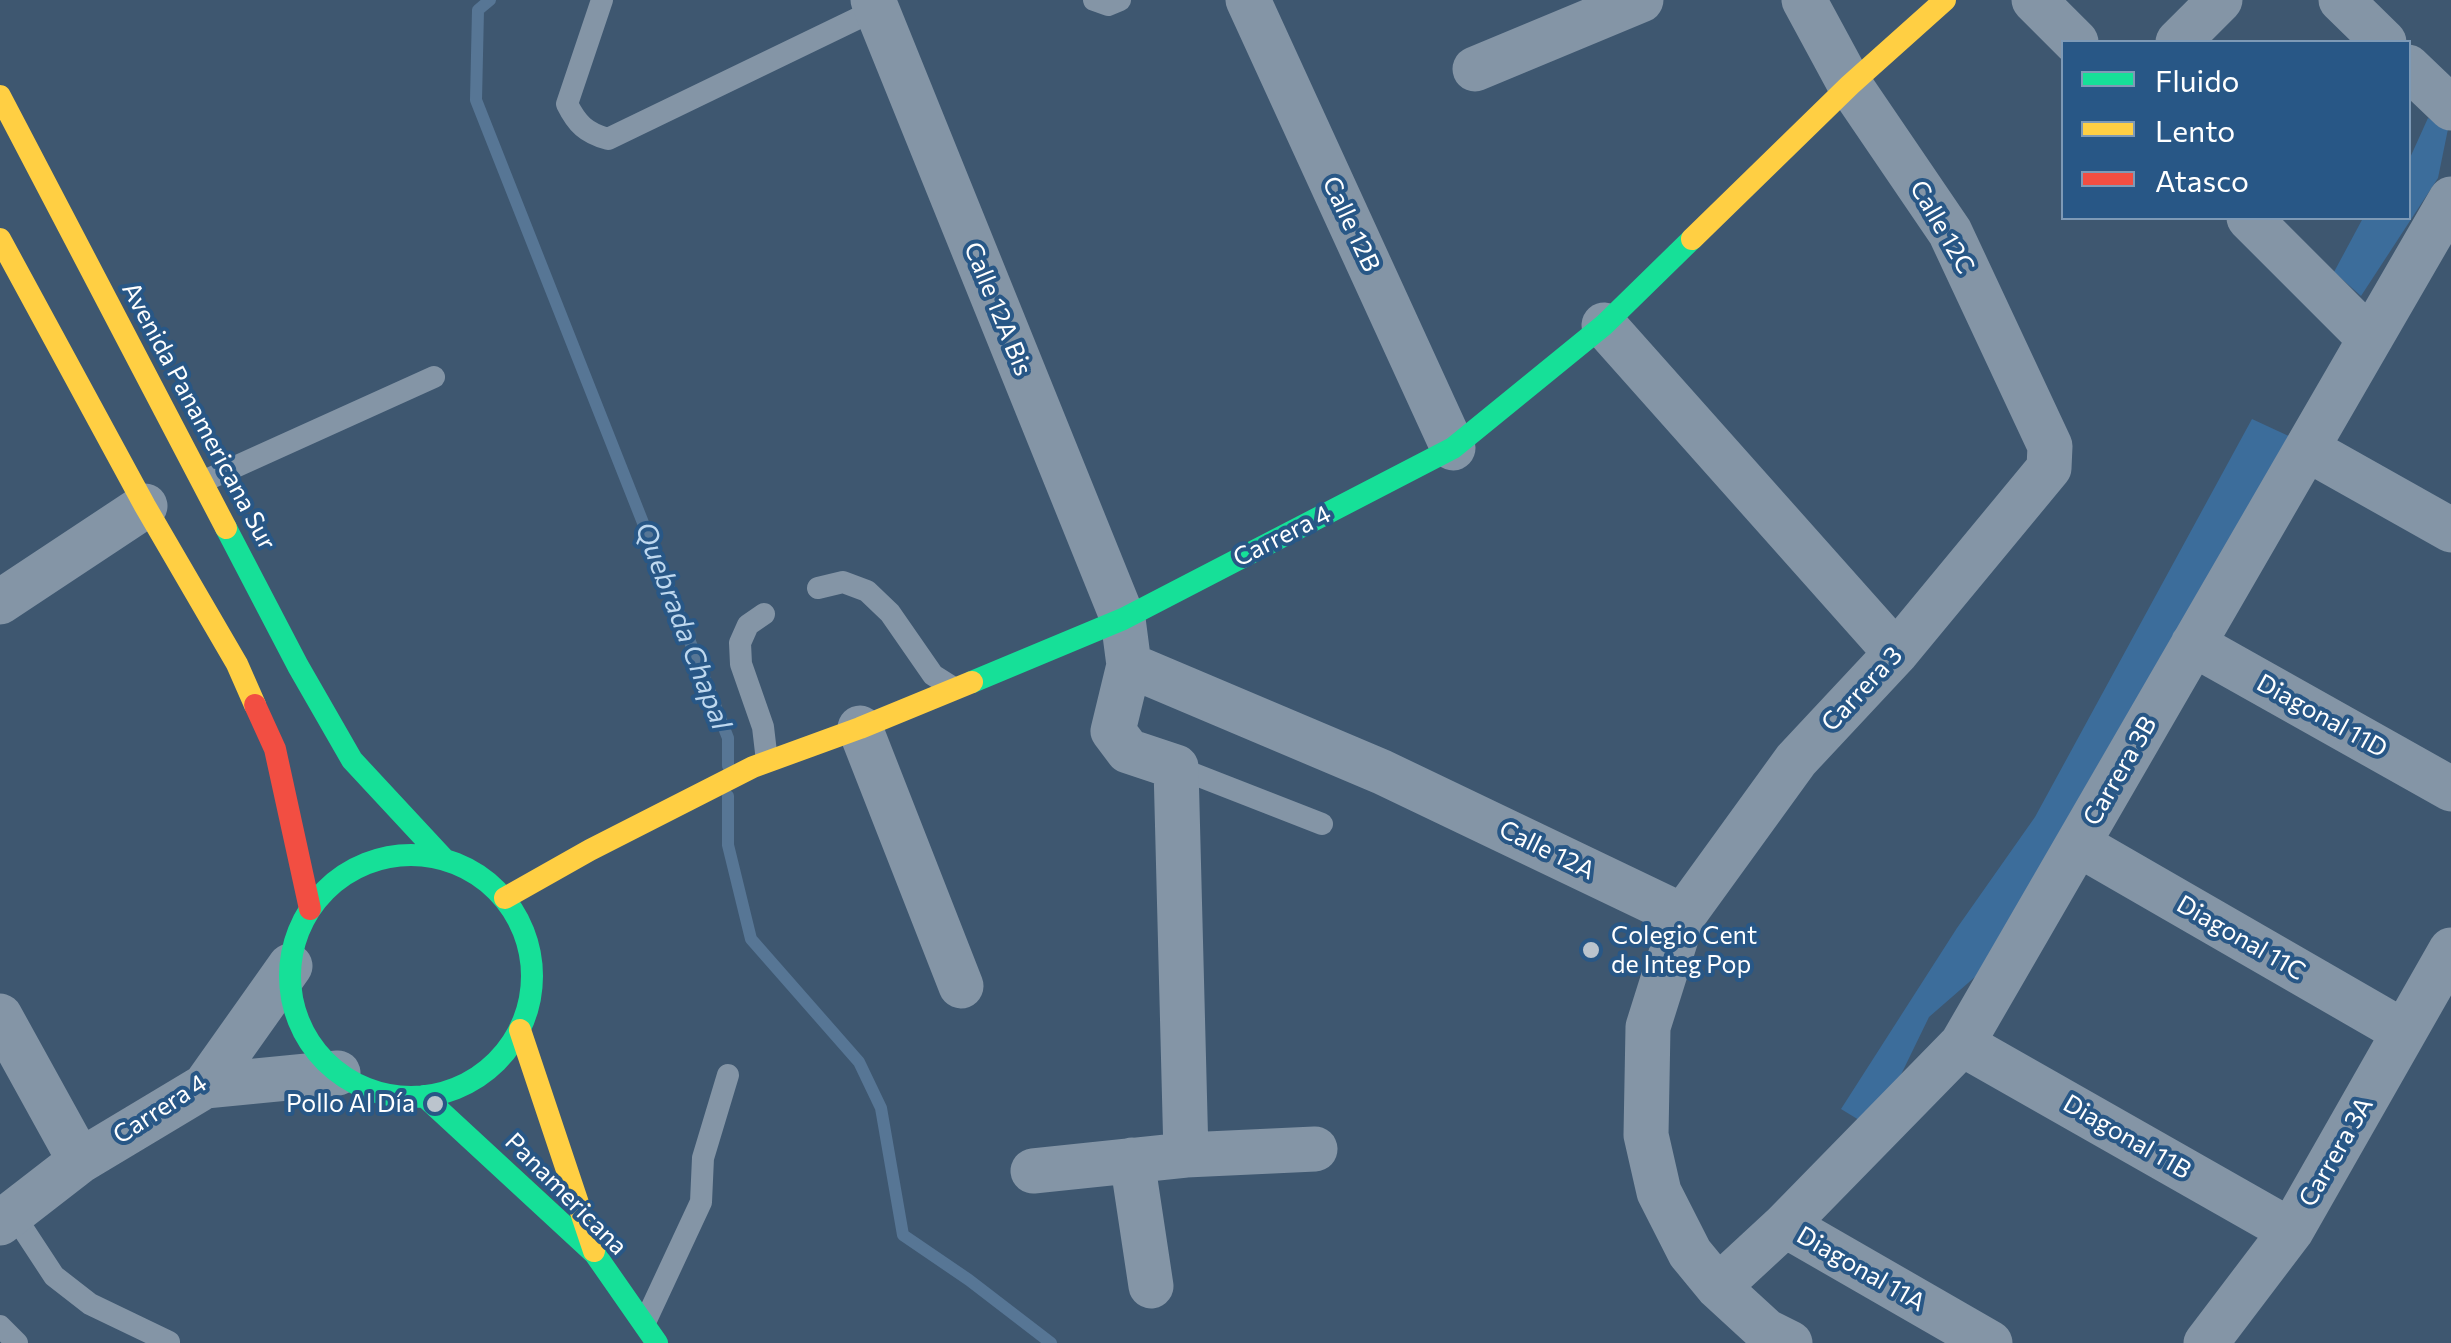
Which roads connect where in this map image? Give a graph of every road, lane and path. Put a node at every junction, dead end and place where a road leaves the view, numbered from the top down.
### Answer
1 (602, 0) edge
2 (1094, 0) edge
3 (1120, 0) edge
4 (1248, 0) edge
5 (1642, 0) edge
6 (1804, 0) edge
7 (1945, 0) edge
8 (2034, 0) edge
9 (2220, 0) edge
10 (2341, 0) edge
11 (875, 4) edge
12 (2074, 40) edge
13 (2180, 40) edge
14 (2382, 40) edge
15 (1475, 69) dead end
16 (2411, 69) edge
17 (1850, 85) junction
18 (0, 96) edge
19 (2451, 108) edge
20 (2451, 199) edge
21 (2251, 220) edge
22 (3, 250) edge
23 (2434, 266) edge
24 (1604, 325) junction
25 (2370, 339) junction
26 (434, 378) dead end
27 (1454, 448) junction
28 (2307, 449) junction
29 (2049, 468) joint
30 (204, 481) junction
31 (145, 506) junction
32 (2451, 530) edge
33 (818, 588) dead end
34 (0, 602) edge
35 (764, 614) dead end
36 (1123, 619) junction
37 (2194, 644) junction
38 (1896, 654) junction
39 (1129, 665) junction
40 (954, 689) junction
41 (860, 728) junction
42 (760, 765) junction
43 (1176, 767) junction
44 (2451, 789) edge
45 (1322, 824) dead end
46 (2078, 844) junction
47 (444, 859) junction
48 (505, 898) junction
49 (310, 909) junction
50 (1683, 916) junction
51 (2451, 950) edge
52 (290, 966) junction
53 (961, 986) dead end
54 (0, 1016) edge
55 (520, 1030) junction
56 (2404, 1032) junction
57 (1962, 1044) junction
58 (338, 1073) junction
59 (728, 1075) dead end
60 (205, 1086) junction
61 (424, 1096) junction
62 (1315, 1149) dead end
63 (1186, 1156) junction
64 (1132, 1160) junction
65 (80, 1161) junction
66 (1033, 1171) dead end
67 (6, 1218) edge
68 (1786, 1225) junction
69 (2291, 1231) junction
70 (596, 1254) junction
71 (1704, 1270) junction
72 (1151, 1286) dead end
73 (0, 1326) edge
74 (651, 1333) edge
75 (169, 1342) edge
76 (17, 1343) edge
77 (1790, 1343) edge
78 (1990, 1343) edge
79 (2206, 1343) edge

1 - 11 lane
2 - 3 lane
4 - 27 street, Calle 12B
5 - 15 street
6 - 17 street, Calle 12C
7 - 17 main road, Carrera 4
8 - 12 street
9 - 13 street
10 - 14 street
11 - 36 street, Calle 12A Bis
16 - 19 street
17 - 24 main road, Carrera 4
17 - 29 street, Calle 12C
18 - 30 main road, Avenida Panamericana Sur
20 - 23 street, Carrera 3B
21 - 25 street
22 - 31 main road
23 - 25 street, Carrera 3B
24 - 27 main road, Carrera 4
24 - 38 street
25 - 28 street, Carrera 3B
26 - 30 lane
27 - 36 main road, Carrera 4
28 - 32 street
28 - 37 street, Carrera 3B
29 - 38 street, Carrera 3
30 - 47 main road, Avenida Panamericana Sur
31 - 34 street
31 - 49 main road
33 - 40 lane
35 - 42 lane
36 - 39 street
36 - 40 main road, Carrera 4
37 - 44 street, Diagonal 11D
37 - 46 street, Carrera 3B
38 - 50 street, Carrera 3
39 - 43 street
39 - 50 street, Calle 12A
40 - 41 main road, Carrera 4
41 - 42 main road, Carrera 4
41 - 53 street
42 - 48 main road, Carrera 4
43 - 45 lane
43 - 63 street
46 - 56 street, Diagonal 11C
46 - 57 street, Carrera 3B
47 - 48 main road
47 - 49 main road
48 - 55 main road
49 - 52 main road
50 - 71 street
51 - 56 street, Carrera 3A
52 - 58 main road
52 - 60 street, Carrera 4
54 - 65 street
55 - 61 main road
55 - 70 main road
56 - 69 street, Carrera 3A
57 - 68 street, Carrera 3B
57 - 69 street, Diagonal 11B
58 - 60 street
58 - 61 main road
59 - 74 lane
60 - 65 street, Carrera 4
61 - 70 main road, Panamericana
62 - 63 street
63 - 64 street
64 - 66 street
64 - 72 street
65 - 67 street, Carrera 4
67 - 75 lane
68 - 71 street, Carrera 3B
68 - 78 street, Diagonal 11A
69 - 79 street, Carrera 3A
70 - 74 main road, Panamericana
71 - 77 street
73 - 76 lane

